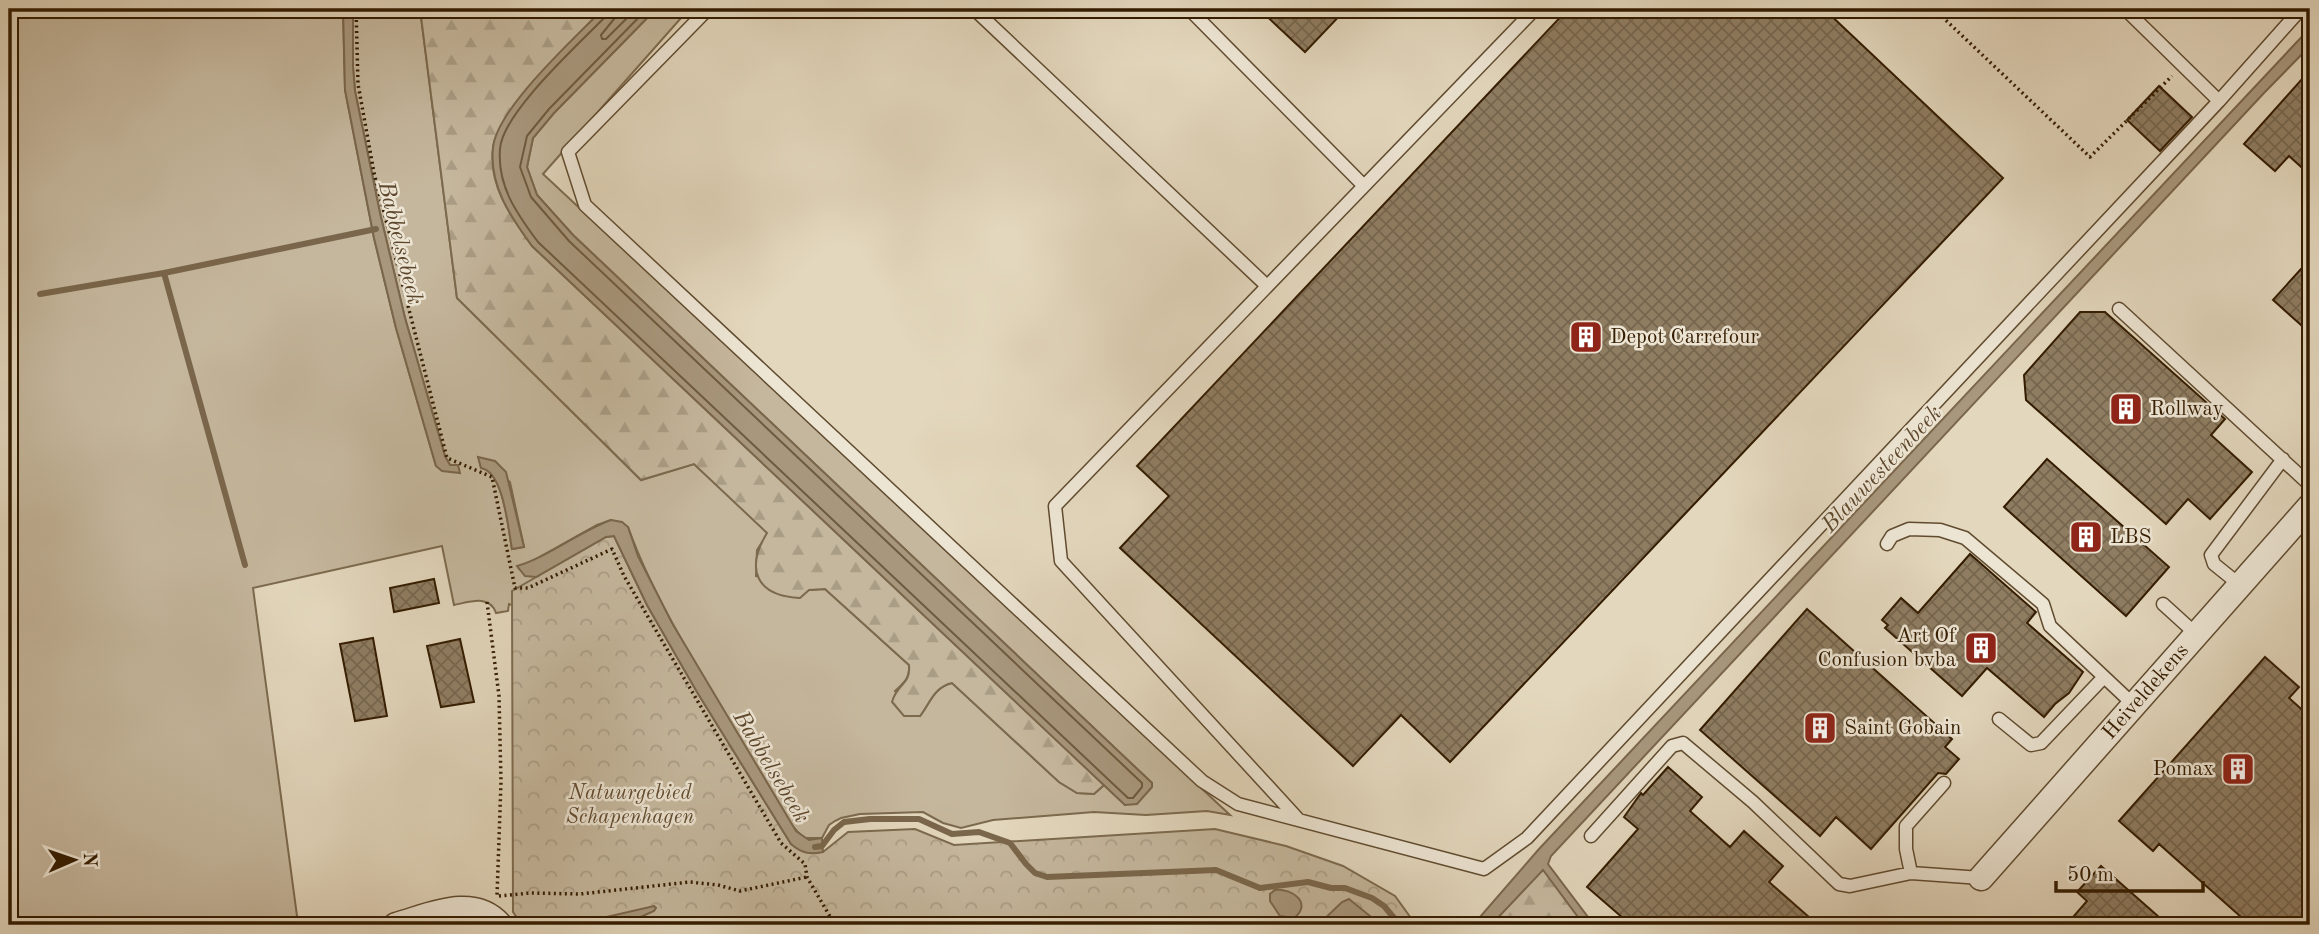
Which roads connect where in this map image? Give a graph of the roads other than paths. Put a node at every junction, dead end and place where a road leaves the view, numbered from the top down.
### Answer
1 (708, 9) edge
2 (974, 9) edge
3 (1189, 9) edge
4 (1535, 9) edge
5 (2125, 9) edge
6 (2301, 9) edge
7 (2219, 101) junction
8 (1364, 186) junction
9 (1267, 286) junction
10 (2119, 309) dead end
11 (2283, 458) junction
12 (2310, 485) edge
13 (2310, 506) edge
14 (1887, 544) dead end
15 (2240, 585) junction
16 (2163, 604) dead end
17 (2196, 634) junction
18 (2104, 677) junction
19 (2134, 705) junction
20 (1999, 719) dead end
21 (1944, 783) dead end
22 (1299, 820) junction
23 (1591, 836) dead end
24 (1911, 873) junction
25 (1981, 878) joint
26 (495, 912) edge
27 (396, 925) edge

1 - 22 lane
2 - 9 lane
3 - 8 lane
4 - 8 lane
5 - 7 lane
6 - 7 lane
7 - 22 lane
8 - 9 lane
9 - 22 lane
10 - 11 lane
11 - 12 lane
11 - 15 lane
13 - 15 street, Heiveldekens
14 - 18 lane
15 - 17 street, Heiveldekens
16 - 17 lane
17 - 19 street, Heiveldekens
18 - 19 lane
18 - 20 lane
19 - 25 street, Heiveldekens
21 - 24 lane
23 - 24 lane
24 - 25 lane
26 - 27 street

